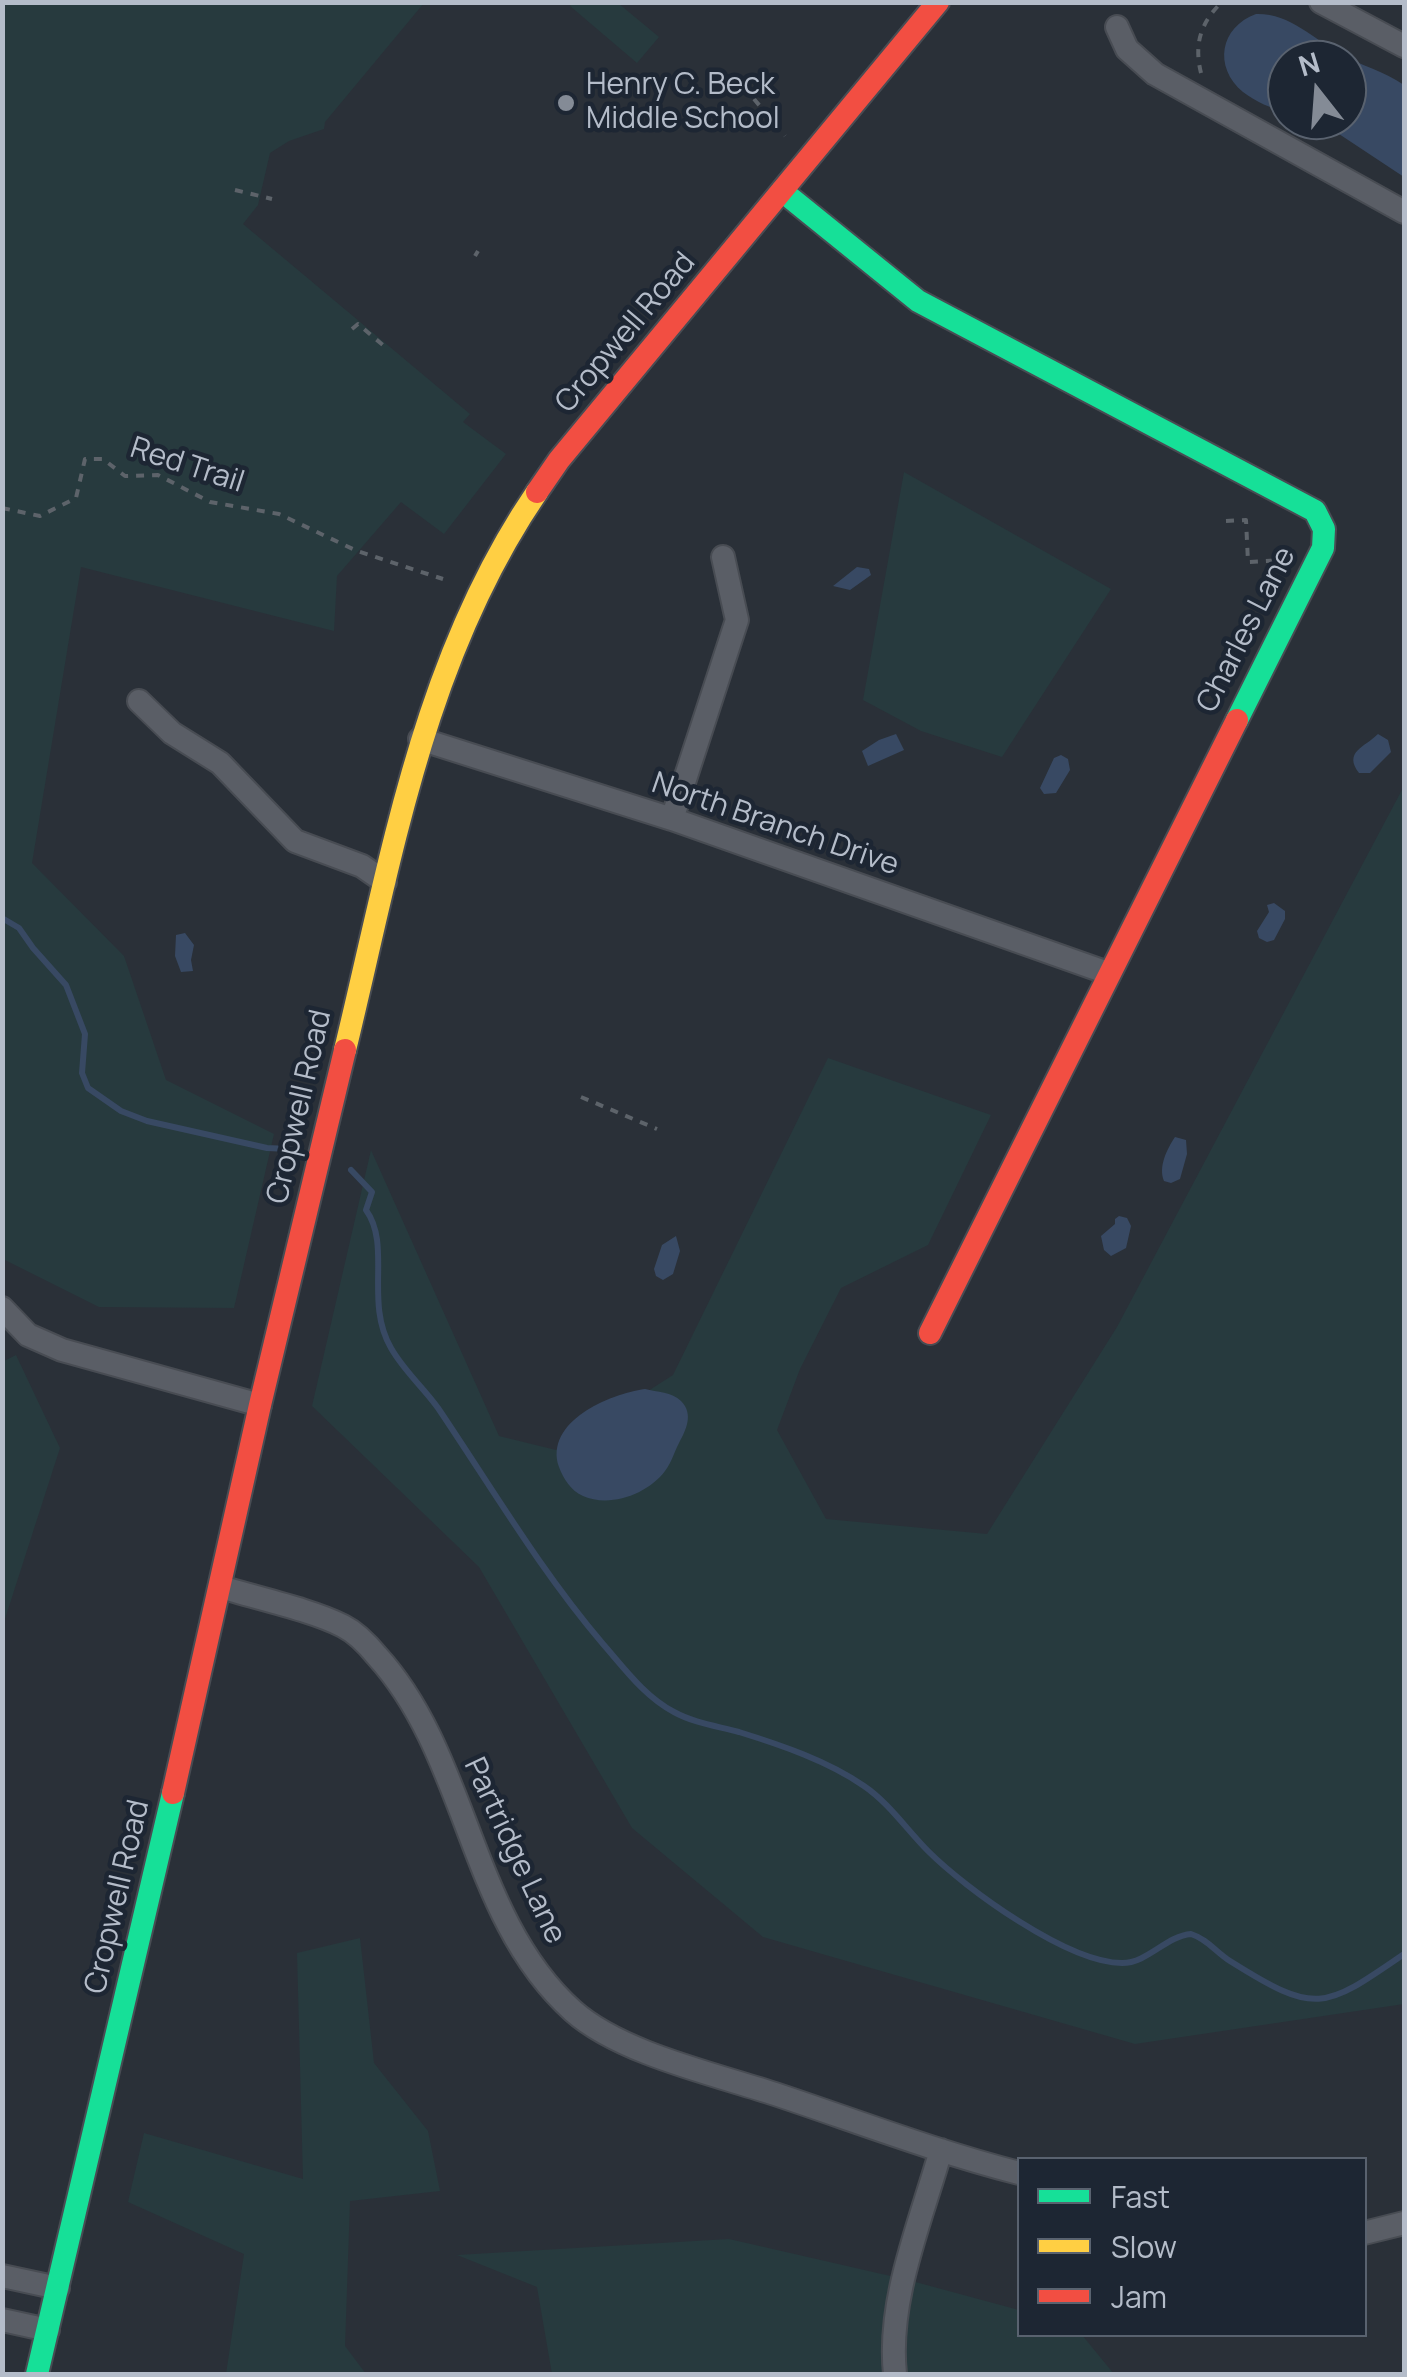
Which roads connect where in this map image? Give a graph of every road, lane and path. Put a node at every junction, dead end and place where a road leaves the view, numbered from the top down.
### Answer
1 (938, 2) edge
2 (1222, 2) edge
3 (1322, 2) edge
4 (1116, 26) dead end
5 (1404, 46) edge
6 (1202, 78) dead end
7 (754, 99) dead end
8 (785, 136) dead end
9 (235, 190) dead end
10 (782, 191) junction
11 (272, 198) dead end
12 (1404, 212) edge
13 (352, 329) dead end
14 (384, 346) dead end
15 (2, 508) edge
16 (1226, 520) dead end
17 (723, 557) dead end
18 (1294, 560) dead end
19 (443, 578) dead end
20 (139, 701) dead end
21 (420, 739) junction
22 (672, 818) junction
23 (386, 882) junction
24 (1108, 974) junction
25 (581, 1097) dead end
26 (657, 1129) dead end
27 (2, 1308) edge
28 (930, 1333) dead end
29 (260, 1405) junction
30 (221, 1587) junction
31 (940, 2150) junction
32 (1017, 2172) edge
33 (1404, 2224) edge
34 (1367, 2232) edge
35 (2, 2276) edge
36 (58, 2288) junction
37 (2, 2320) edge
38 (48, 2330) junction
39 (38, 2374) edge
40 (895, 2374) edge

1 - 10 street, Cropwell Road
2 - 6 path
3 - 5 street
4 - 12 street
7 - 8 path
9 - 11 path
10 - 21 street, Cropwell Road
10 - 24 street, Charles Lane
13 - 14 path
15 - 19 path, Red Trail
16 - 18 path
17 - 22 street
20 - 23 street
21 - 22 street, North Branch Drive
21 - 23 street, Cropwell Road
22 - 24 street, North Branch Drive
23 - 29 street, Cropwell Road
24 - 28 street, Charles Lane
25 - 26 path
27 - 29 street
29 - 30 street, Cropwell Road
30 - 31 street, Partridge Lane
30 - 36 street, Cropwell Road
31 - 32 street, Partridge Lane
31 - 40 street
33 - 34 street
35 - 36 street
36 - 38 street, Cropwell Road
37 - 38 street
38 - 39 street, Cropwell Road

